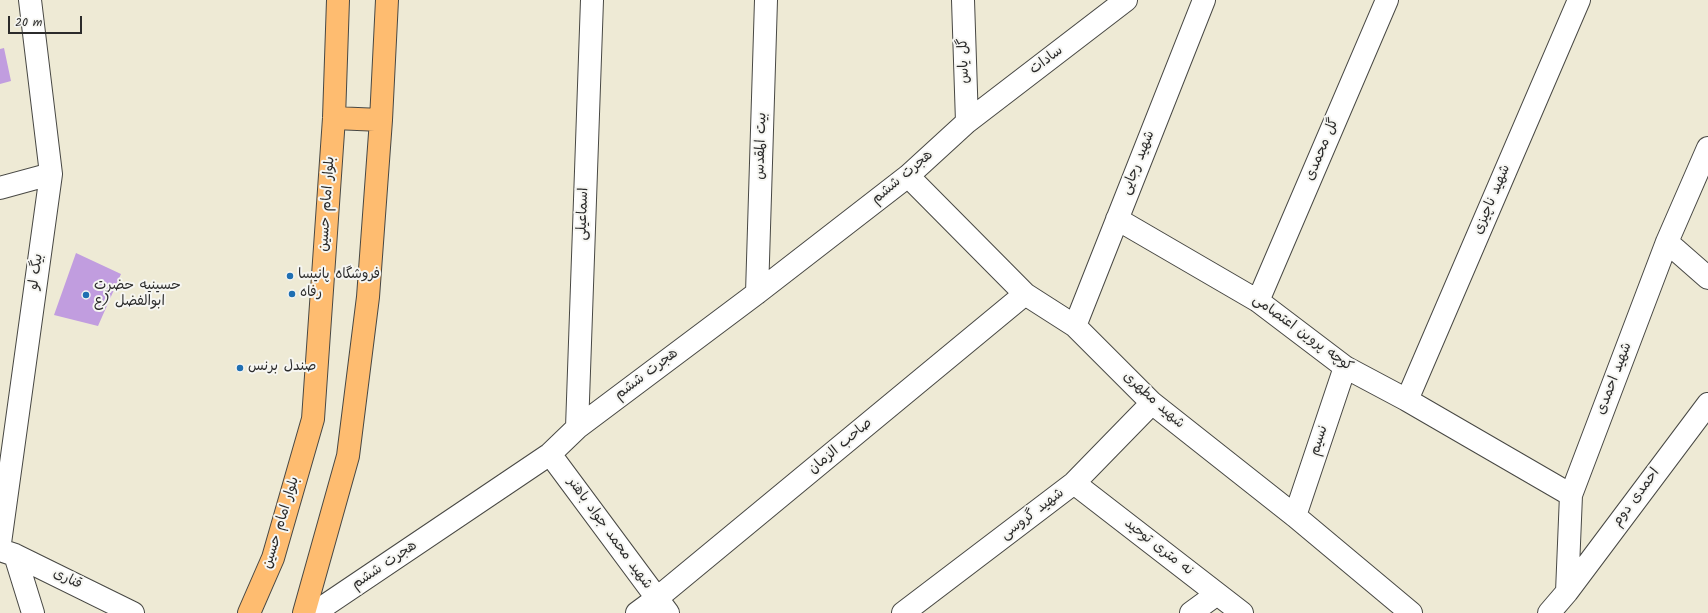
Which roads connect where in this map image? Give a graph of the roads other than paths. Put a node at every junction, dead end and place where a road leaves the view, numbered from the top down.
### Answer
1 (30, 0) edge
2 (338, 0) edge
3 (387, 0) edge
4 (592, 0) edge
5 (766, 0) edge
6 (963, 0) edge
7 (1126, 0) edge
8 (1204, 0) edge
9 (1388, 0) edge
10 (1580, 0) edge
11 (334, 118) junction
12 (381, 120) junction
13 (967, 122) junction
14 (1708, 148) edge
15 (51, 174) junction
16 (908, 176) junction
17 (0, 188) edge
18 (1117, 219) junction
19 (1667, 242) junction
20 (1708, 278) edge
21 (757, 293) junction
22 (1025, 294) junction
23 (1258, 301) junction
24 (1075, 326) junction
25 (1345, 367) junction
26 (1407, 400) junction
27 (1152, 403) junction
28 (1708, 404) edge
29 (577, 428) junction
30 (550, 454) junction
31 (1074, 483) junction
32 (1571, 495) junction
33 (1296, 516) junction
34 (5, 549) edge
35 (1567, 592) junction
36 (1217, 594) junction
37 (662, 606) edge
38 (33, 613) edge
39 (133, 613) edge
40 (249, 613) edge
41 (304, 613) edge
42 (314, 613) edge
43 (637, 613) edge
44 (903, 613) edge
45 (1191, 613) edge
46 (1242, 613) edge
47 (1411, 613) edge
48 (1549, 613) edge

1 - 15 street, بیگ لو
2 - 11 main road, بلوار امام حسین
3 - 12 main road
4 - 29 street, اسماعیلی
5 - 21 street, بیت المقدس
6 - 13 street, گل یاس
7 - 13 street, سادات
8 - 18 street, شهید رجایی
9 - 23 street, گل محمدی
10 - 26 street, شهید ناچیزی
11 - 12 main road
11 - 40 main road, بلوار امام حسین
12 - 41 main road
13 - 16 street, هجرت ششم
14 - 19 street, شهید احمدی
15 - 17 street
15 - 34 street, بیگ لو
16 - 21 street, هجرت ششم
16 - 22 street, شهید مطهری
18 - 23 street, کوچه پروین اعتصامی
18 - 24 street, شهید رجایی
19 - 20 street
19 - 32 street, شهید احمدی
21 - 29 street, هجرت ششم
22 - 24 street, شهید مطهری
22 - 37 street, صاحب الزمان
23 - 25 street, کوچه پروین اعتصامی
24 - 27 street, شهید مطهری
25 - 26 street, کوچه پروین اعتصامی
25 - 33 street, نسیم
26 - 32 street, کوچه پروین اعتصامی
27 - 31 street, شهید گروسی
27 - 33 street, شهید مطهری
28 - 35 street, احمدی دوم
29 - 30 street, هجرت ششم
30 - 37 street, شهید محمد جواد باهنر
30 - 42 street, هجرت ششم
31 - 36 street, نه متری توحید
31 - 44 street, شهید گروسی
32 - 35 street, شهید احمدی
33 - 47 street, شهید مطهری
34 - 38 street
34 - 39 street, قناری
35 - 48 street
36 - 45 street
36 - 46 street, نه متری توحید
37 - 43 street, صاحب الزمان

